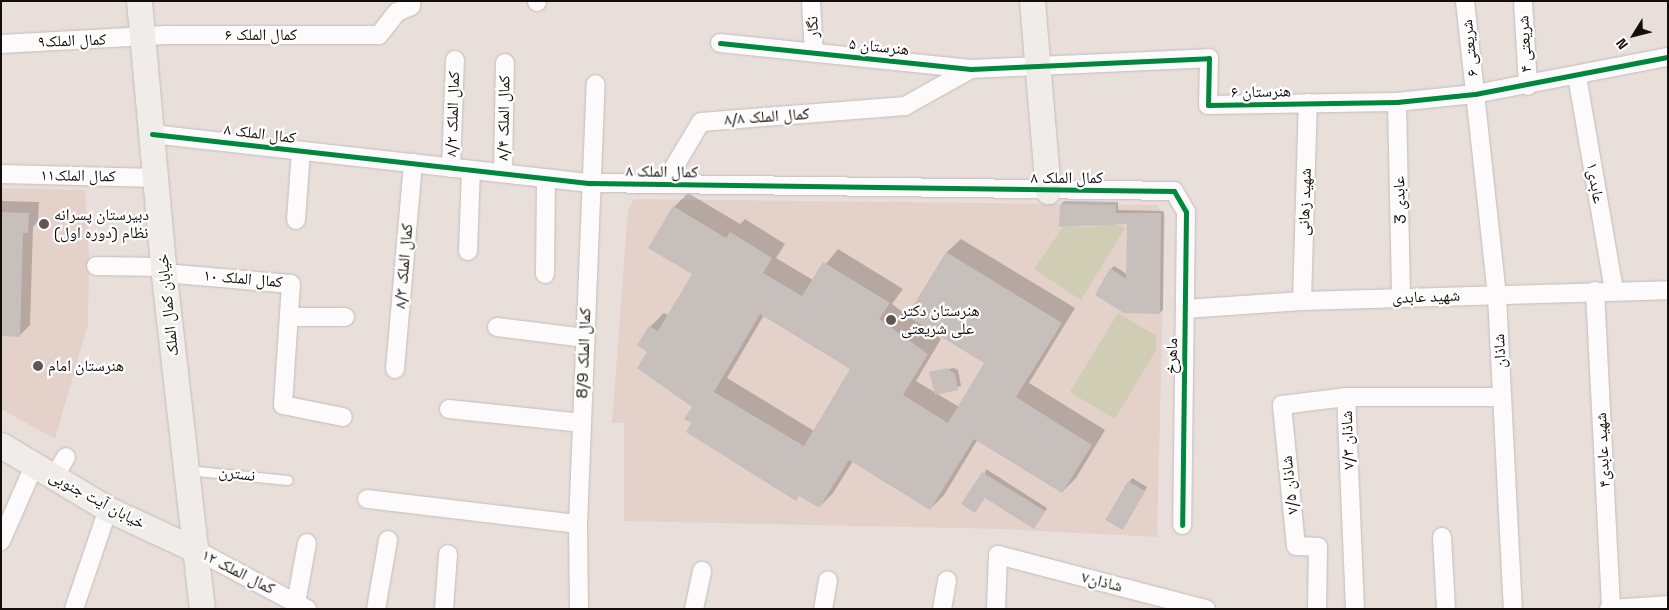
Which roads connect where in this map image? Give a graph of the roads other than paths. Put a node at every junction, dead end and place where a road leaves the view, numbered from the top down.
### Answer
1 (139, 1) edge
2 (412, 1) edge
3 (811, 1) edge
4 (1032, 1) edge
5 (1465, 1) edge
6 (1523, 1) edge
7 (142, 36) junction
8 (720, 43) dead end
9 (1, 44) edge
10 (814, 53) junction
11 (1668, 57) edge
12 (455, 60) dead end
13 (505, 63) dead end
14 (1036, 67) junction
15 (971, 69) junction
16 (1577, 76) junction
17 (596, 84) dead end
18 (1528, 86) junction
19 (1475, 94) junction
20 (1397, 102) junction
21 (1308, 103) junction
22 (152, 134) junction
23 (301, 151) junction
24 (413, 164) junction
25 (451, 168) junction
26 (472, 170) junction
27 (503, 173) junction
28 (1, 174) edge
29 (155, 178) junction
30 (546, 178) junction
31 (590, 183) junction
32 (664, 184) junction
33 (1048, 191) junction
34 (1174, 191) joint
35 (296, 220) dead end
36 (468, 251) dead end
37 (96, 266) dead end
38 (163, 270) junction
39 (545, 274) dead end
40 (1668, 290) edge
41 (1595, 291) junction
42 (1614, 291) junction
43 (1497, 296) junction
44 (1401, 298) junction
45 (1302, 301) junction
46 (1185, 309) junction
47 (289, 317) junction
48 (345, 317) dead end
49 (498, 327) dead end
50 (585, 338) junction
51 (395, 369) dead end
52 (1502, 397) junction
53 (1346, 398) junction
54 (449, 409) dead end
55 (343, 417) dead end
56 (582, 423) junction
57 (1, 446) edge
58 (51, 467) junction
59 (186, 470) junction
60 (288, 480) dead end
61 (367, 499) dead end
62 (108, 509) junction
63 (578, 524) junction
64 (1182, 525) dead end
65 (3, 535) edge
66 (1442, 537) dead end
67 (388, 540) dead end
68 (307, 543) dead end
69 (196, 550) junction
70 (448, 554) dead end
71 (702, 571) dead end
72 (828, 580) dead end
73 (947, 580) dead end
74 (1668, 605) edge
75 (75, 606) edge
76 (300, 606) edge
77 (202, 609) edge
78 (376, 609) edge
79 (444, 609) edge
80 (579, 609) edge
81 (694, 609) edge
82 (822, 609) edge
83 (942, 609) edge
84 (996, 609) edge
85 (1206, 609) edge
86 (1316, 609) edge
87 (1355, 609) edge
88 (1446, 609) edge
89 (1513, 609) edge
90 (1610, 609) edge

1 - 7 main road, خیابان کمال الملک
2 - 7 street, کمال الملک ۶
3 - 10 street, نگار
4 - 14 main road
5 - 19 street, شریعتی ۶
6 - 18 street, شریعتی ۴
7 - 9 street, کمال الملک۹
7 - 22 main road, خیابان کمال الملک
8 - 10 street, هنرستان ۵
10 - 15 street, هنرستان ۵
11 - 16 street, هنرستان ۶
12 - 25 street, کمال الملک ۸/۲
13 - 27 street, کمال الملک ۸/۴
14 - 15 street, هنرستان ۵
14 - 21 street, هنرستان ۶
14 - 33 main road
15 - 32 street, کمال الملک ۸/۸
16 - 18 street, هنرستان ۶
16 - 42 street, عابدی۱
17 - 31 street, کمال الملک 8/9
18 - 19 street, هنرستان ۶
19 - 20 street, هنرستان ۶
19 - 43 street, شاذان
20 - 21 street, هنرستان ۶
20 - 44 street, عابدی 3
21 - 45 street, شهید زهانی
22 - 23 street, کمال الملک ۸
22 - 29 main road, خیابان کمال الملک
23 - 24 street, کمال الملک ۸
23 - 35 street
24 - 25 street, کمال الملک ۸
24 - 51 street, کمال الملک ۸/۳
25 - 26 street, کمال الملک ۸
26 - 27 street, کمال الملک ۸
26 - 36 street
27 - 30 street, کمال الملک ۸
28 - 29 street, کمال الملک۱۱
29 - 38 main road, خیابان کمال الملک
30 - 31 street, کمال الملک ۸
30 - 39 street
31 - 32 street, کمال الملک ۸
31 - 50 street, کمال الملک 8/9
32 - 33 street, کمال الملک ۸
33 - 34 street, کمال الملک ۸
34 - 46 street, ماهرخ
37 - 38 street
38 - 47 street, کمال الملک ۱۰
38 - 59 main road, خیابان کمال الملک
40 - 42 street, شهید عابدی
41 - 42 street, شهید عابدی
41 - 43 street, شهید عابدی
41 - 90 street, شهید عابدی۴
43 - 44 street, شهید عابدی
43 - 52 street, شاذان
44 - 45 street, شهید عابدی
45 - 46 street, شهید عابدی
46 - 64 street, ماهرخ
47 - 48 street
47 - 55 street, کمال الملک ۱۰
49 - 50 street
50 - 56 street, کمال الملک 8/9
52 - 53 street, شاذان ۷/۳
52 - 89 street, شاذان
53 - 86 street, شاذان ۷/۵
53 - 87 street, شاذان ۷/۳
54 - 56 street
56 - 63 street, کمال الملک 8/9
57 - 58 main road, خیابان آیت جنوبی
58 - 62 main road, خیابان آیت جنوبی
58 - 65 street
59 - 60 lane, نسترن
59 - 69 main road, خیابان کمال الملک
61 - 63 street
62 - 69 main road, خیابان آیت جنوبی
62 - 75 street
63 - 80 street, کمال الملک 8/9
66 - 88 street
67 - 78 street
68 - 76 street
69 - 76 street, کمال الملک ۱۲
69 - 77 main road, خیابان کمال الملک
70 - 79 street
71 - 81 street
72 - 82 street
73 - 83 street
74 - 90 street
84 - 85 street, شاذان۷

